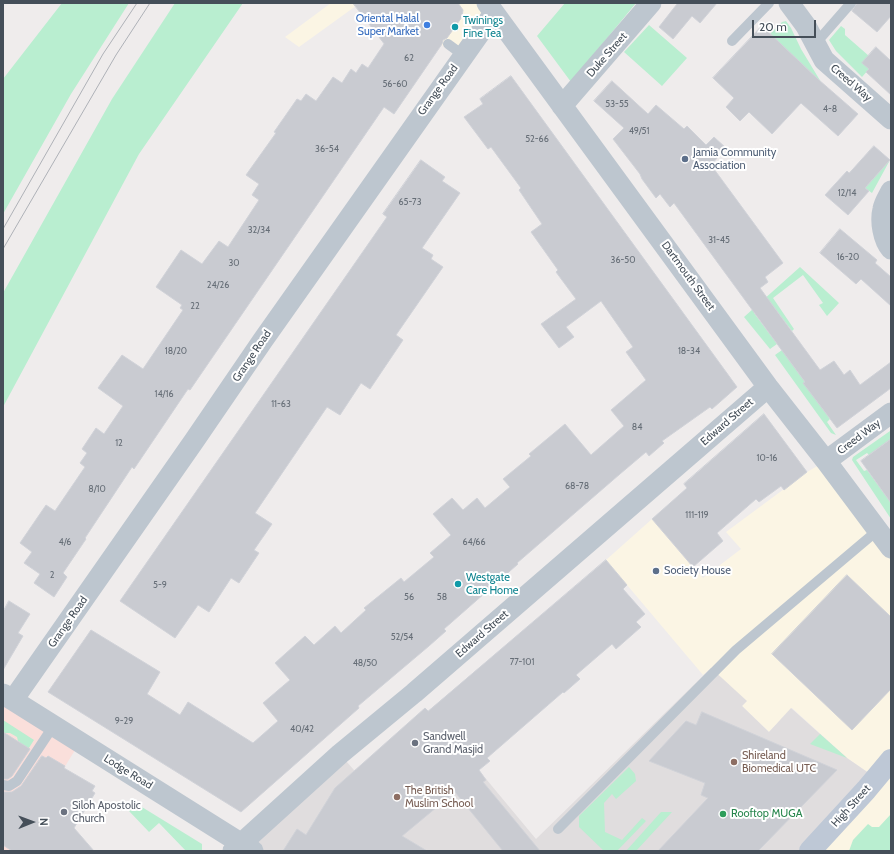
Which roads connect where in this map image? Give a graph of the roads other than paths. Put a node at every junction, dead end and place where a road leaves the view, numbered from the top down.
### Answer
1 (651, 3) edge
2 (769, 3) edge
3 (789, 3) edge
4 (851, 3) edge
5 (490, 6) edge
6 (732, 42) dead end
7 (816, 44) junction
8 (562, 106) junction
9 (891, 119) edge
10 (891, 191) edge
11 (891, 249) edge
12 (768, 387) junction
13 (891, 413) edge
14 (826, 461) junction
15 (886, 538) edge
16 (8, 697) edge
17 (54, 725) junction
18 (891, 760) edge
19 (3, 785) edge
20 (558, 828) dead end
21 (243, 848) edge
22 (810, 851) edge

1 - 8 street, Duke Street
2 - 6 lane
3 - 7 street, Creed Way
4 - 7 lane
5 - 8 street, Dartmouth Street
5 - 16 street, Grange Road
7 - 9 street, Creed Way
8 - 12 street, Dartmouth Street
10 - 11 street
12 - 14 street, Dartmouth Street
12 - 21 street, Edward Street
13 - 14 street, Creed Way
14 - 15 street, Dartmouth Street
15 - 20 lane
16 - 17 street, Lodge Road
17 - 19 lane
17 - 21 street, Lodge Road
18 - 22 street, High Street

